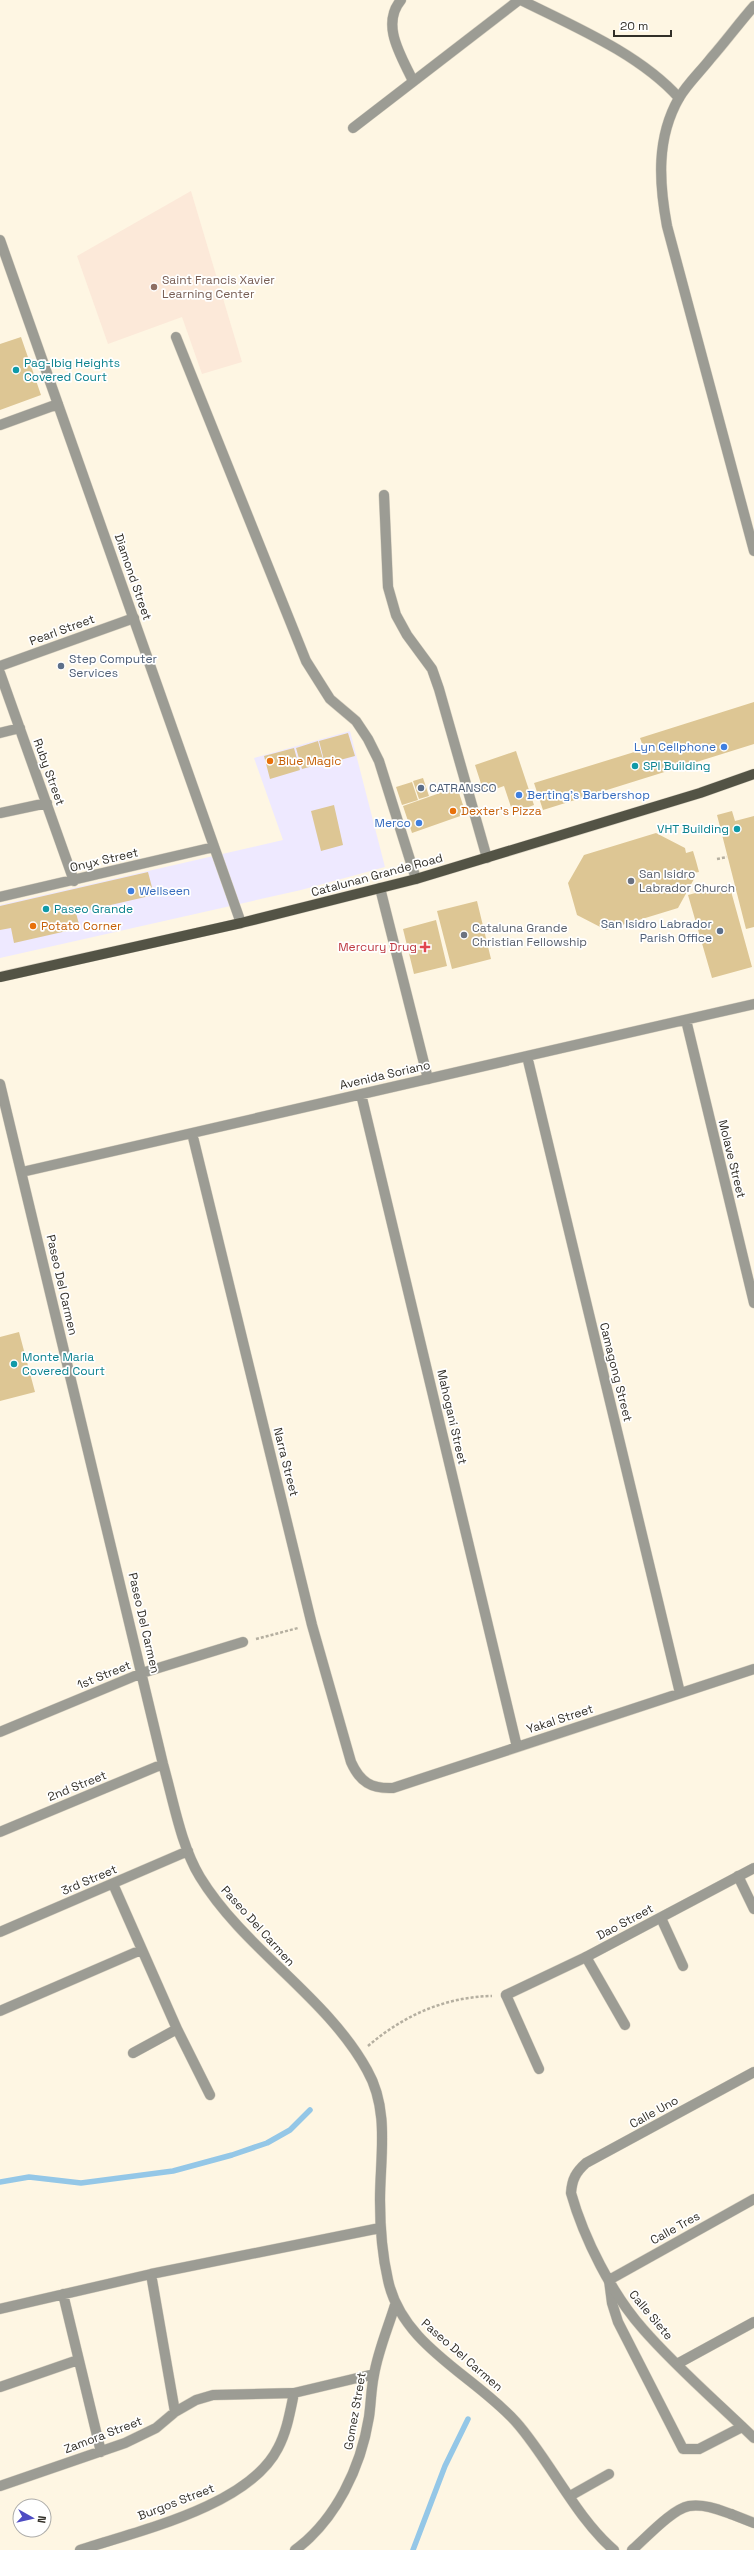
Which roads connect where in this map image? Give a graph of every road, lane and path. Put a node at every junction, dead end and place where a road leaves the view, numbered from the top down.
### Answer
1 (401, 0) edge
2 (520, 0) edge
3 (754, 6) edge
4 (413, 81) junction
5 (679, 98) junction
6 (353, 128) dead end
7 (0, 240) edge
8 (176, 337) dead end
9 (58, 404) junction
10 (0, 426) edge
11 (384, 495) dead end
12 (754, 551) edge
13 (134, 618) junction
14 (0, 666) edge
15 (0, 673) edge
16 (20, 728) junction
17 (0, 732) edge
18 (754, 774) edge
19 (47, 803) junction
20 (0, 813) edge
21 (214, 847) junction
22 (727, 857) dead end
23 (487, 858) junction
24 (717, 859) dead end
25 (416, 879) junction
26 (74, 881) junction
27 (380, 888) junction
28 (0, 897) edge
29 (241, 923) junction
30 (0, 977) edge
31 (754, 1004) edge
32 (686, 1020) junction
33 (527, 1056) junction
34 (428, 1079) junction
35 (0, 1084) edge
36 (361, 1094) junction
37 (192, 1133) junction
38 (22, 1172) junction
39 (754, 1303) edge
40 (312, 1625) junction
41 (243, 1642) joint
42 (754, 1669) edge
43 (142, 1673) junction
44 (680, 1693) junction
45 (0, 1732) edge
46 (517, 1747) junction
47 (163, 1764) junction
48 (373, 1787) joint
49 (0, 1832) edge
50 (188, 1851) junction
51 (754, 1868) edge
52 (738, 1876) junction
53 (113, 1884) junction
54 (754, 1909) edge
55 (661, 1918) junction
56 (0, 1932) edge
57 (141, 1950) junction
58 (586, 1958) junction
59 (683, 1966) dead end
60 (506, 1995) junction
61 (0, 2011) edge
62 (625, 2025) dead end
63 (177, 2029) junction
64 (133, 2053) dead end
65 (358, 2054) junction
66 (539, 2069) dead end
67 (754, 2072) edge
68 (210, 2095) dead end
69 (572, 2181) joint
70 (754, 2199) edge
71 (380, 2228) junction
72 (151, 2274) junction
73 (609, 2280) junction
74 (63, 2294) junction
75 (395, 2305) junction
76 (0, 2309) edge
77 (754, 2322) edge
78 (78, 2360) junction
79 (677, 2364) junction
80 (374, 2374) junction
81 (0, 2387) edge
82 (294, 2393) junction
83 (175, 2412) junction
84 (742, 2426) junction
85 (754, 2438) edge
86 (100, 2452) junction
87 (609, 2474) dead end
88 (0, 2486) edge
89 (570, 2496) junction
90 (754, 2523) edge
91 (80, 2550) edge
92 (294, 2550) edge
93 (614, 2550) edge
94 (632, 2550) edge

1 - 4 street
2 - 4 street
2 - 5 street
3 - 5 street
4 - 6 street
5 - 12 street
7 - 9 street, Diamond Street
8 - 25 street
9 - 10 street
9 - 13 street, Diamond Street
11 - 23 street
13 - 14 street, Pearl Street
13 - 21 street, Diamond Street
15 - 16 street, Ruby Street
16 - 17 street
16 - 19 street, Ruby Street
18 - 23 main road, Catalunan Grande Road
19 - 20 street
19 - 26 street, Ruby Street
21 - 26 street, Onyx Street
21 - 29 street, Diamond Street
22 - 24 path
23 - 25 main road, Catalunan Grande Road
25 - 27 main road, Catalunan Grande Road
26 - 28 street, Onyx Street
27 - 29 main road, Catalunan Grande Road
27 - 34 street
29 - 30 main road, Catalunan Grande Road
31 - 32 street, Avenida Soriano
32 - 33 street, Avenida Soriano
32 - 39 street, Molave Street
33 - 34 street, Avenida Soriano
33 - 44 street, Camagong Street
34 - 36 street, Avenida Soriano
35 - 38 street, Paseo Del Carmen
36 - 37 street, Avenida Soriano
36 - 46 street, Mahogani Street
37 - 38 street, Avenida Soriano
37 - 40 street, Narra Street
38 - 43 street, Paseo Del Carmen
40 - 41 path
40 - 48 street, Narra Street
41 - 43 street, 1st Street
42 - 44 street, Yakal Street
43 - 45 street, 1st Street
43 - 47 street, Paseo Del Carmen
44 - 46 street, Yakal Street
46 - 48 street, Yakal Street
47 - 49 street, 2nd Street
47 - 50 street, Paseo Del Carmen
50 - 53 street, 3rd Street
50 - 65 street, Paseo Del Carmen
51 - 52 street, Dao Street
52 - 54 street
52 - 55 street, Dao Street
53 - 56 street, 3rd Street
53 - 57 street
55 - 58 street, Dao Street
55 - 59 street
57 - 61 street
57 - 63 street
58 - 60 street, Dao Street
58 - 62 street
60 - 65 path
60 - 66 street
63 - 64 street
63 - 68 street
65 - 71 street, Paseo Del Carmen
67 - 69 street, Calle Uno
69 - 73 street, Calle Siete
70 - 73 street, Calle Tres
71 - 72 street
71 - 75 street, Paseo Del Carmen
72 - 74 street
72 - 83 street
73 - 79 street, Calle Siete
73 - 84 street
74 - 76 street
74 - 78 street
75 - 80 street, Gomez Street
75 - 89 street, Paseo Del Carmen
77 - 79 street
78 - 81 street
78 - 86 street
79 - 84 street, Calle Siete
80 - 82 street, Zamora Street
80 - 92 street, Gomez Street
82 - 83 street, Zamora Street
82 - 91 street, Burgos Street
83 - 86 street, Zamora Street
84 - 85 street, Calle Siete
86 - 88 street, Zamora Street
87 - 89 street
89 - 93 street, Paseo Del Carmen
90 - 94 street

